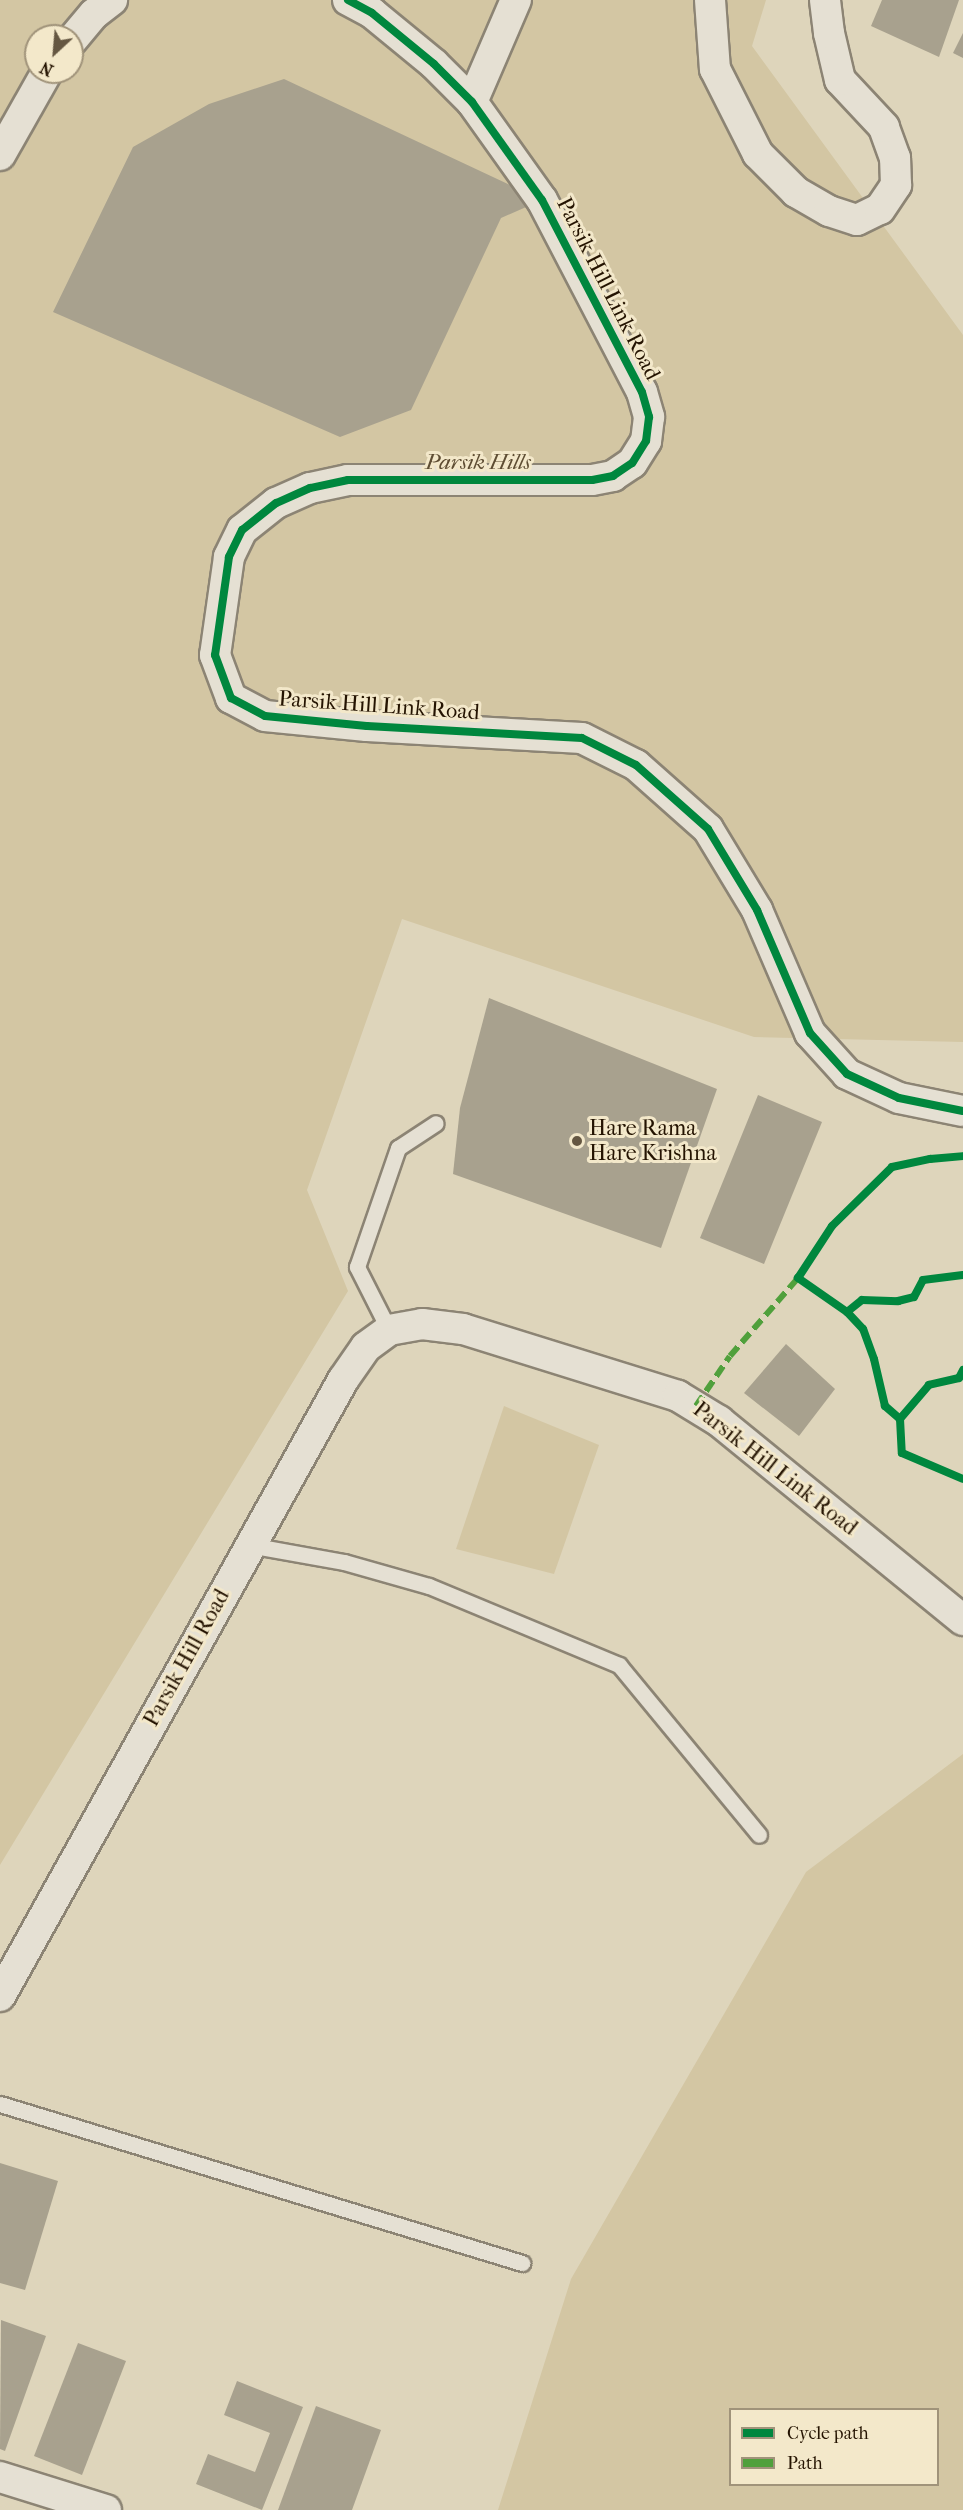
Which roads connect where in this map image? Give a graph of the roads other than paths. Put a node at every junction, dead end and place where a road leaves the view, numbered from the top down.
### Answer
1 (112, 0) edge
2 (348, 0) edge
3 (516, 0) edge
4 (710, 0) edge
5 (825, 0) edge
6 (84, 26) edge
7 (40, 84) edge
8 (471, 102) junction
9 (0, 155) edge
10 (963, 1111) edge
11 (436, 1123) dead end
12 (389, 1330) junction
13 (249, 1545) junction
14 (963, 1620) edge
15 (759, 1835) dead end
16 (0, 1996) edge
17 (0, 2104) edge
18 (522, 2263) dead end
19 (0, 2477) edge
20 (106, 2510) edge

1 - 6 street
2 - 8 street, Parsik Hill Link Road
3 - 8 street
4 - 5 street
7 - 9 street
8 - 10 street, Parsik Hill Link Road
11 - 12 lane
12 - 13 street, Parsik Hill Road
12 - 14 street, Parsik Hill Link Road
13 - 15 lane
13 - 16 street, Parsik Hill Road
17 - 18 lane
19 - 20 street

